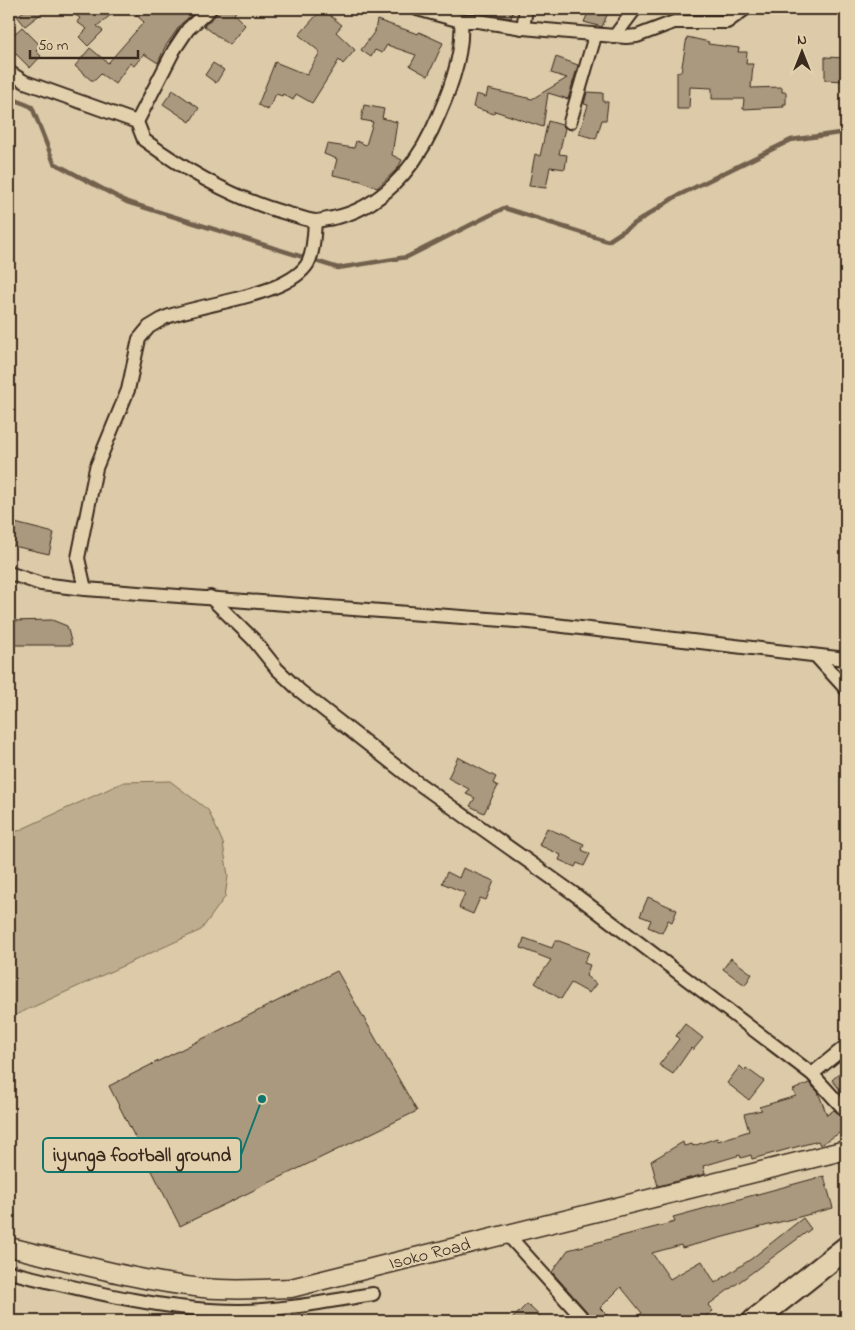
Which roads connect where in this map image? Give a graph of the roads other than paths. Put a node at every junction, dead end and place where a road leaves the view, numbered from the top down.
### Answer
1 (210, 9) edge
2 (417, 9) edge
3 (526, 9) edge
4 (635, 9) edge
5 (745, 9) edge
6 (461, 21) junction
7 (523, 28) junction
8 (595, 36) junction
9 (614, 37) junction
10 (9, 72) edge
11 (137, 122) junction
12 (570, 122) dead end
13 (315, 221) junction
14 (9, 572) edge
15 (85, 589) junction
16 (210, 597) junction
17 (816, 656) junction
18 (846, 659) edge
19 (846, 689) edge
20 (846, 1046) edge
21 (812, 1074) junction
22 (846, 1111) edge
23 (846, 1150) edge
24 (508, 1235) junction
25 (9, 1248) edge
26 (846, 1248) edge
27 (9, 1272) edge
28 (373, 1294) dead end
29 (585, 1321) edge
30 (754, 1321) edge

1 - 11 street
2 - 6 street
3 - 7 street
4 - 9 street
5 - 9 street
6 - 7 street
6 - 13 street
7 - 8 street
8 - 9 street
8 - 12 street
10 - 11 street
11 - 13 street
13 - 15 street
14 - 15 street
15 - 16 street
16 - 17 street
16 - 21 street
17 - 18 street
17 - 19 street
20 - 21 street
21 - 22 street
23 - 24 street, Isoko Road
24 - 25 street, Isoko Road
24 - 29 street
26 - 30 highway
27 - 28 street

